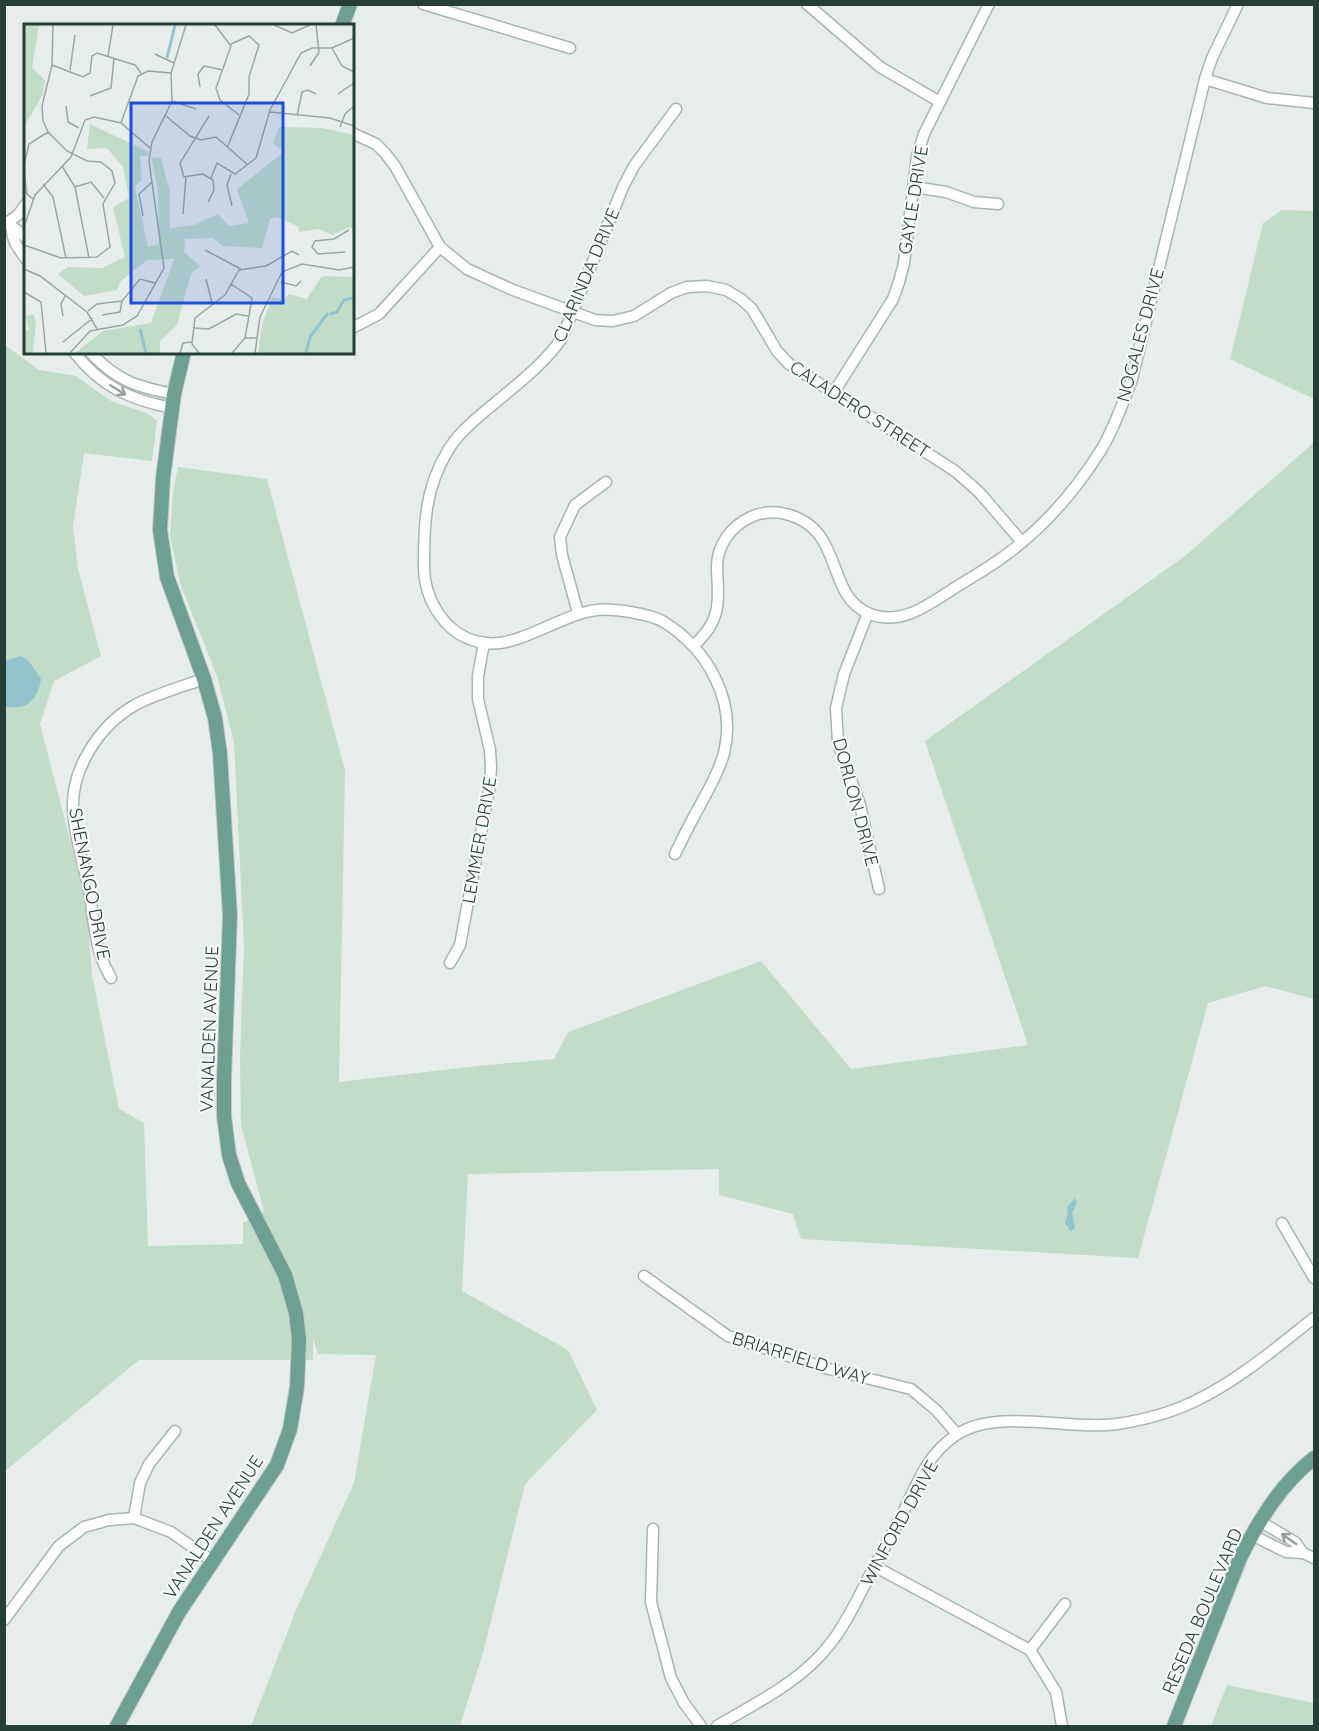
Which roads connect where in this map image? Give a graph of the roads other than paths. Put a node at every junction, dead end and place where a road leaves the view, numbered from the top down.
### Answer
1 (350, 4) edge
2 (423, 4) edge
3 (807, 4) edge
4 (989, 4) edge
5 (1238, 4) edge
6 (343, 24) edge
7 (570, 48) dead end
8 (1205, 79) junction
9 (940, 102) junction
10 (1314, 103) edge
11 (676, 109) dead end
12 (354, 134) edge
13 (914, 187) junction
14 (998, 204) dead end
15 (24, 207) edge
16 (8, 224) edge
17 (24, 235) edge
18 (440, 247) junction
19 (24, 256) edge
20 (573, 311) junction
21 (354, 327) edge
22 (76, 354) edge
23 (92, 354) edge
24 (184, 354) edge
25 (834, 392) junction
26 (174, 393) junction
27 (172, 408) junction
28 (606, 483) dead end
29 (1021, 542) junction
30 (578, 613) junction
31 (868, 614) junction
32 (484, 643) junction
33 (694, 646) junction
34 (204, 678) junction
35 (675, 854) dead end
36 (879, 889) dead end
37 (450, 963) dead end
38 (111, 978) dead end
39 (1282, 1223) dead end
40 (644, 1276) dead end
41 (1314, 1278) edge
42 (1314, 1318) edge
43 (175, 1431) dead end
44 (957, 1434) junction
45 (1314, 1458) edge
46 (134, 1518) junction
47 (1261, 1521) junction
48 (653, 1529) dead end
49 (1252, 1535) junction
50 (1303, 1553) junction
51 (1314, 1558) edge
52 (212, 1562) junction
53 (874, 1566) junction
54 (1065, 1604) dead end
55 (4, 1620) edge
56 (1030, 1650) junction
57 (117, 1726) edge
58 (701, 1726) edge
59 (717, 1726) edge
60 (1062, 1726) edge
61 (1174, 1726) edge

1 - 6 main road
2 - 7 street
3 - 9 street
4 - 9 street, GAYLE DRIVE
5 - 8 street, NOGALES DRIVE
8 - 10 street
8 - 29 street, NOGALES DRIVE
9 - 13 street, GAYLE DRIVE
11 - 20 street, CLARINDA DRIVE
12 - 18 street, CALADERO STREET
13 - 14 street
13 - 25 street, GAYLE DRIVE
15 - 16 street
16 - 17 street
16 - 19 street
18 - 20 street, CALADERO STREET
18 - 21 street
20 - 25 street, CALADERO STREET
20 - 32 street, CLARINDA DRIVE
22 -> 27 street
23 - 26 street
24 - 26 main road, VANALDEN AVENUE
25 - 29 street, CALADERO STREET
26 - 27 main road, VANALDEN AVENUE
27 - 34 main road, VANALDEN AVENUE
28 - 30 street
29 - 31 street, NOGALES DRIVE
30 - 32 street
30 - 33 street
31 - 33 street
31 - 36 street, DORLON DRIVE
32 - 37 street, LEMMER DRIVE
33 - 35 street
34 - 38 street, SHENANGO DRIVE
34 - 52 main road, VANALDEN AVENUE
39 - 41 street
40 - 44 street, BRIARFIELD WAY
42 - 44 street, WINFORD DRIVE
43 - 46 street
44 - 53 street, WINFORD DRIVE
45 - 47 main road, RESEDA BOULEVARD
46 - 52 street
46 - 55 street
47 - 49 main road, RESEDA BOULEVARD
50 -> 47 street
48 - 58 street
49 - 50 street
49 - 61 main road, RESEDA BOULEVARD
50 - 51 street
52 - 57 main road, VANALDEN AVENUE
53 - 56 street
53 - 59 street, WINFORD DRIVE
54 - 56 street
56 - 60 street

